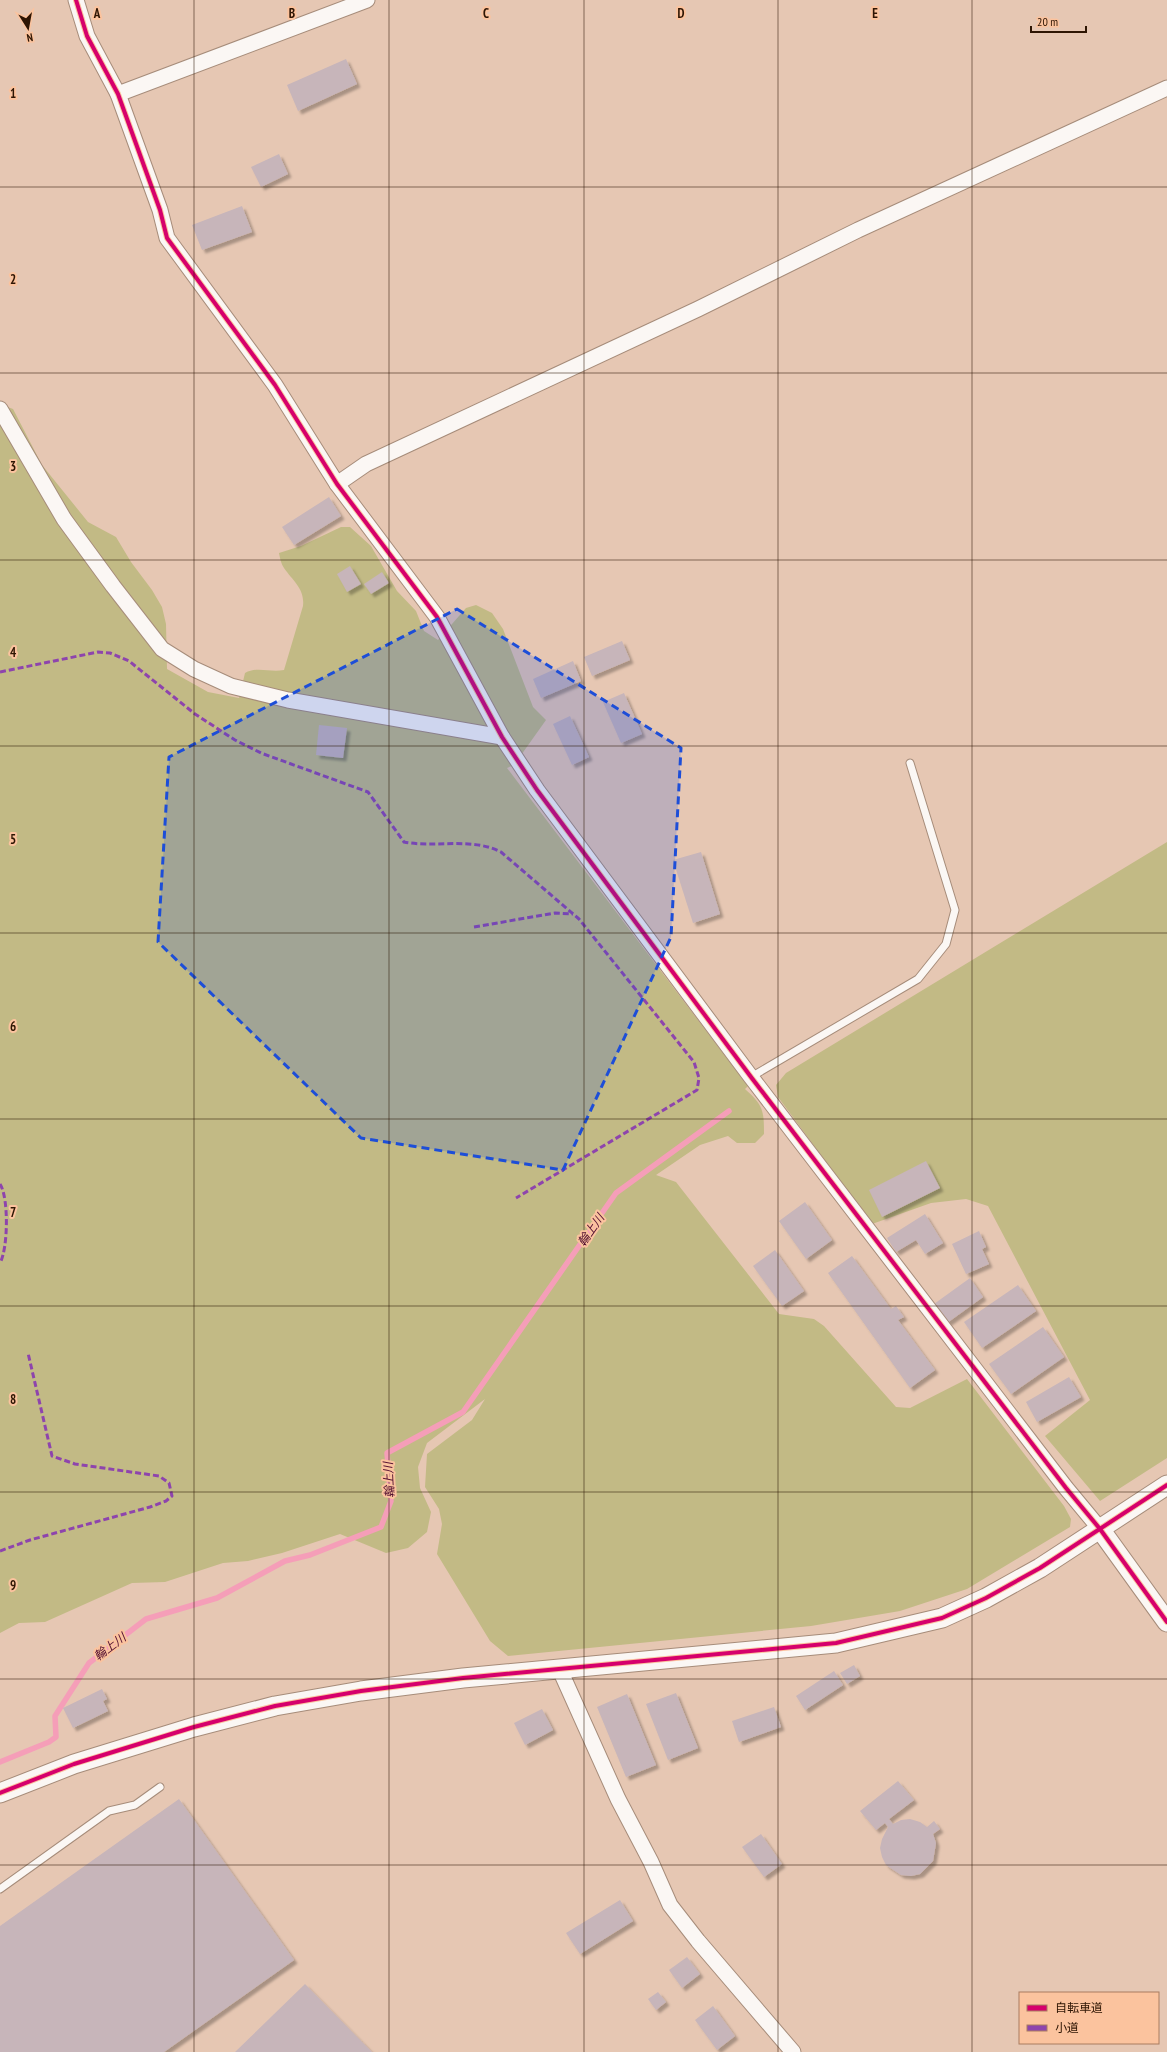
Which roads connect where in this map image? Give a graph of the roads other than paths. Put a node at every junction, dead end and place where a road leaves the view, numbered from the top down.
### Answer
1 (76, 0) edge
2 (367, 0) edge
3 (1167, 88) edge
4 (118, 94) junction
5 (0, 410) edge
6 (337, 484) junction
7 (502, 737) junction
8 (910, 763) dead end
9 (751, 1077) junction
10 (1167, 1485) edge
11 (1100, 1529) junction
12 (1167, 1622) edge
13 (560, 1670) junction
14 (160, 1787) dead end
15 (0, 1793) edge
16 (0, 1889) edge
17 (793, 2052) edge

1 - 4 street
2 - 4 street
3 - 6 street
4 - 6 street
5 - 7 street
6 - 7 street
7 - 9 street
8 - 9 lane
9 - 11 street
10 - 11 street
11 - 12 street
11 - 13 street
13 - 15 street
13 - 17 street
14 - 16 lane

